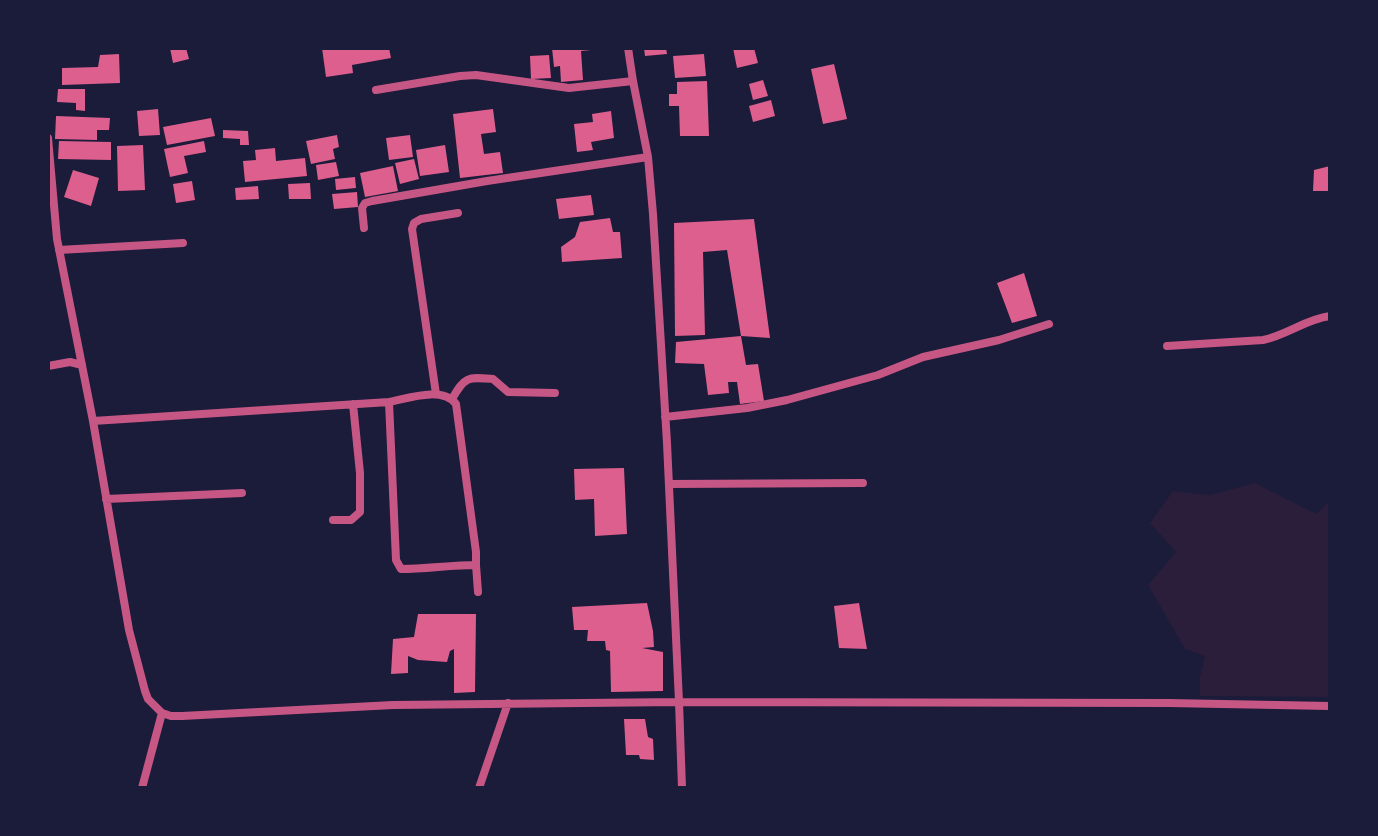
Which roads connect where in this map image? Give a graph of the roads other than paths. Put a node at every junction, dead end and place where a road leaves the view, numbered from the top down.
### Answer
1 (628, 48) edge
2 (633, 81) junction
3 (376, 90) dead end
4 (48, 138) edge
5 (648, 157) junction
6 (458, 213) dead end
7 (364, 228) dead end
8 (183, 243) dead end
9 (59, 250) junction
10 (1330, 316) edge
11 (1049, 324) dead end
12 (1167, 346) dead end
13 (82, 365) junction
14 (48, 366) edge
15 (555, 393) dead end
16 (436, 394) junction
17 (452, 399) junction
18 (389, 402) junction
19 (353, 404) junction
20 (665, 417) junction
21 (93, 421) junction
22 (863, 483) dead end
23 (669, 484) junction
24 (242, 493) dead end
25 (106, 499) junction
26 (333, 520) dead end
27 (476, 565) junction
28 (478, 592) dead end
29 (679, 702) junction
30 (508, 703) junction
31 (1330, 706) edge
32 (162, 713) junction
33 (142, 788) edge
34 (479, 788) edge
35 (682, 788) edge

1 - 2 street
2 - 3 street
2 - 5 street
4 - 9 street
5 - 7 street
5 - 20 street
6 - 16 street
8 - 9 street
9 - 13 street
10 - 12 street
11 - 20 street
13 - 14 street
13 - 21 street
15 - 17 street
16 - 17 street
16 - 18 street
17 - 27 street
18 - 19 street
18 - 27 street
19 - 21 street
19 - 26 street
20 - 23 street
21 - 25 street
22 - 23 street
23 - 29 street
24 - 25 street
25 - 32 street
27 - 28 street
29 - 30 street
29 - 31 street
29 - 35 street
30 - 32 street
30 - 34 street
32 - 33 street

